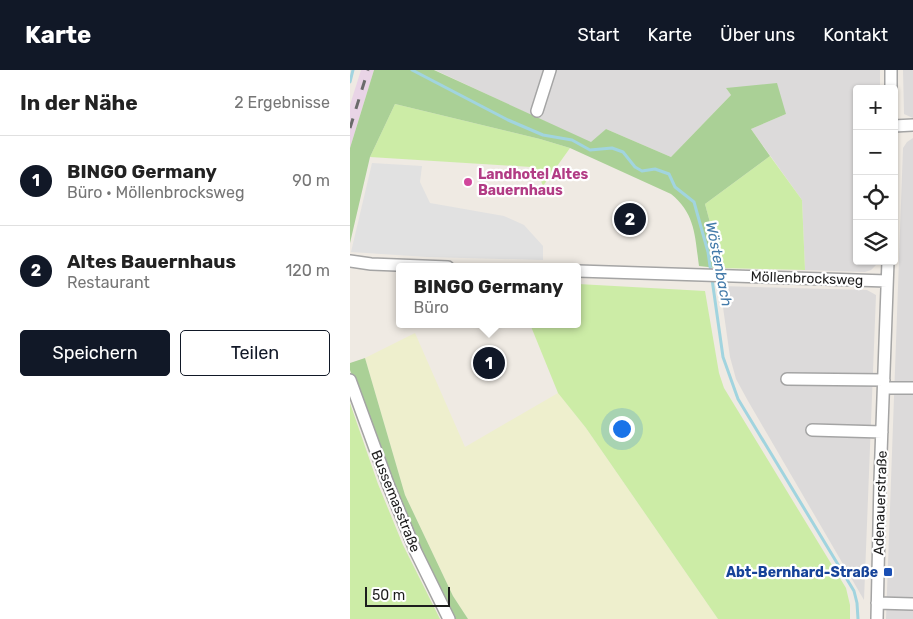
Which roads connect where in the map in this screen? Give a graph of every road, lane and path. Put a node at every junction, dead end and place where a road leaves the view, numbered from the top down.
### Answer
1 (550, 70) edge
2 (891, 70) edge
3 (891, 85) edge
4 (537, 111) dead end
5 (913, 125) edge
6 (898, 126) edge
7 (350, 261) edge
8 (396, 265) edge
9 (888, 265) edge
10 (581, 271) edge
11 (887, 281) junction
12 (787, 379) dead end
13 (350, 380) edge
14 (884, 384) junction
15 (913, 388) edge
16 (812, 430) dead end
17 (882, 432) junction
18 (877, 603) junction
19 (913, 604) edge
20 (449, 619) edge
21 (877, 619) edge

1 - 4 street
2 - 3 street
5 - 6 street
7 - 8 street
9 - 11 street, Adenauerstraße
10 - 11 street, Möllenbrocksweg
11 - 14 street, Adenauerstraße
12 - 14 street
13 - 20 street, Bussemasstraße
14 - 15 street
14 - 17 street, Adenauerstraße
16 - 17 street
17 - 18 street, Adenauerstraße
18 - 19 street
18 - 21 street, Adenauerstraße

